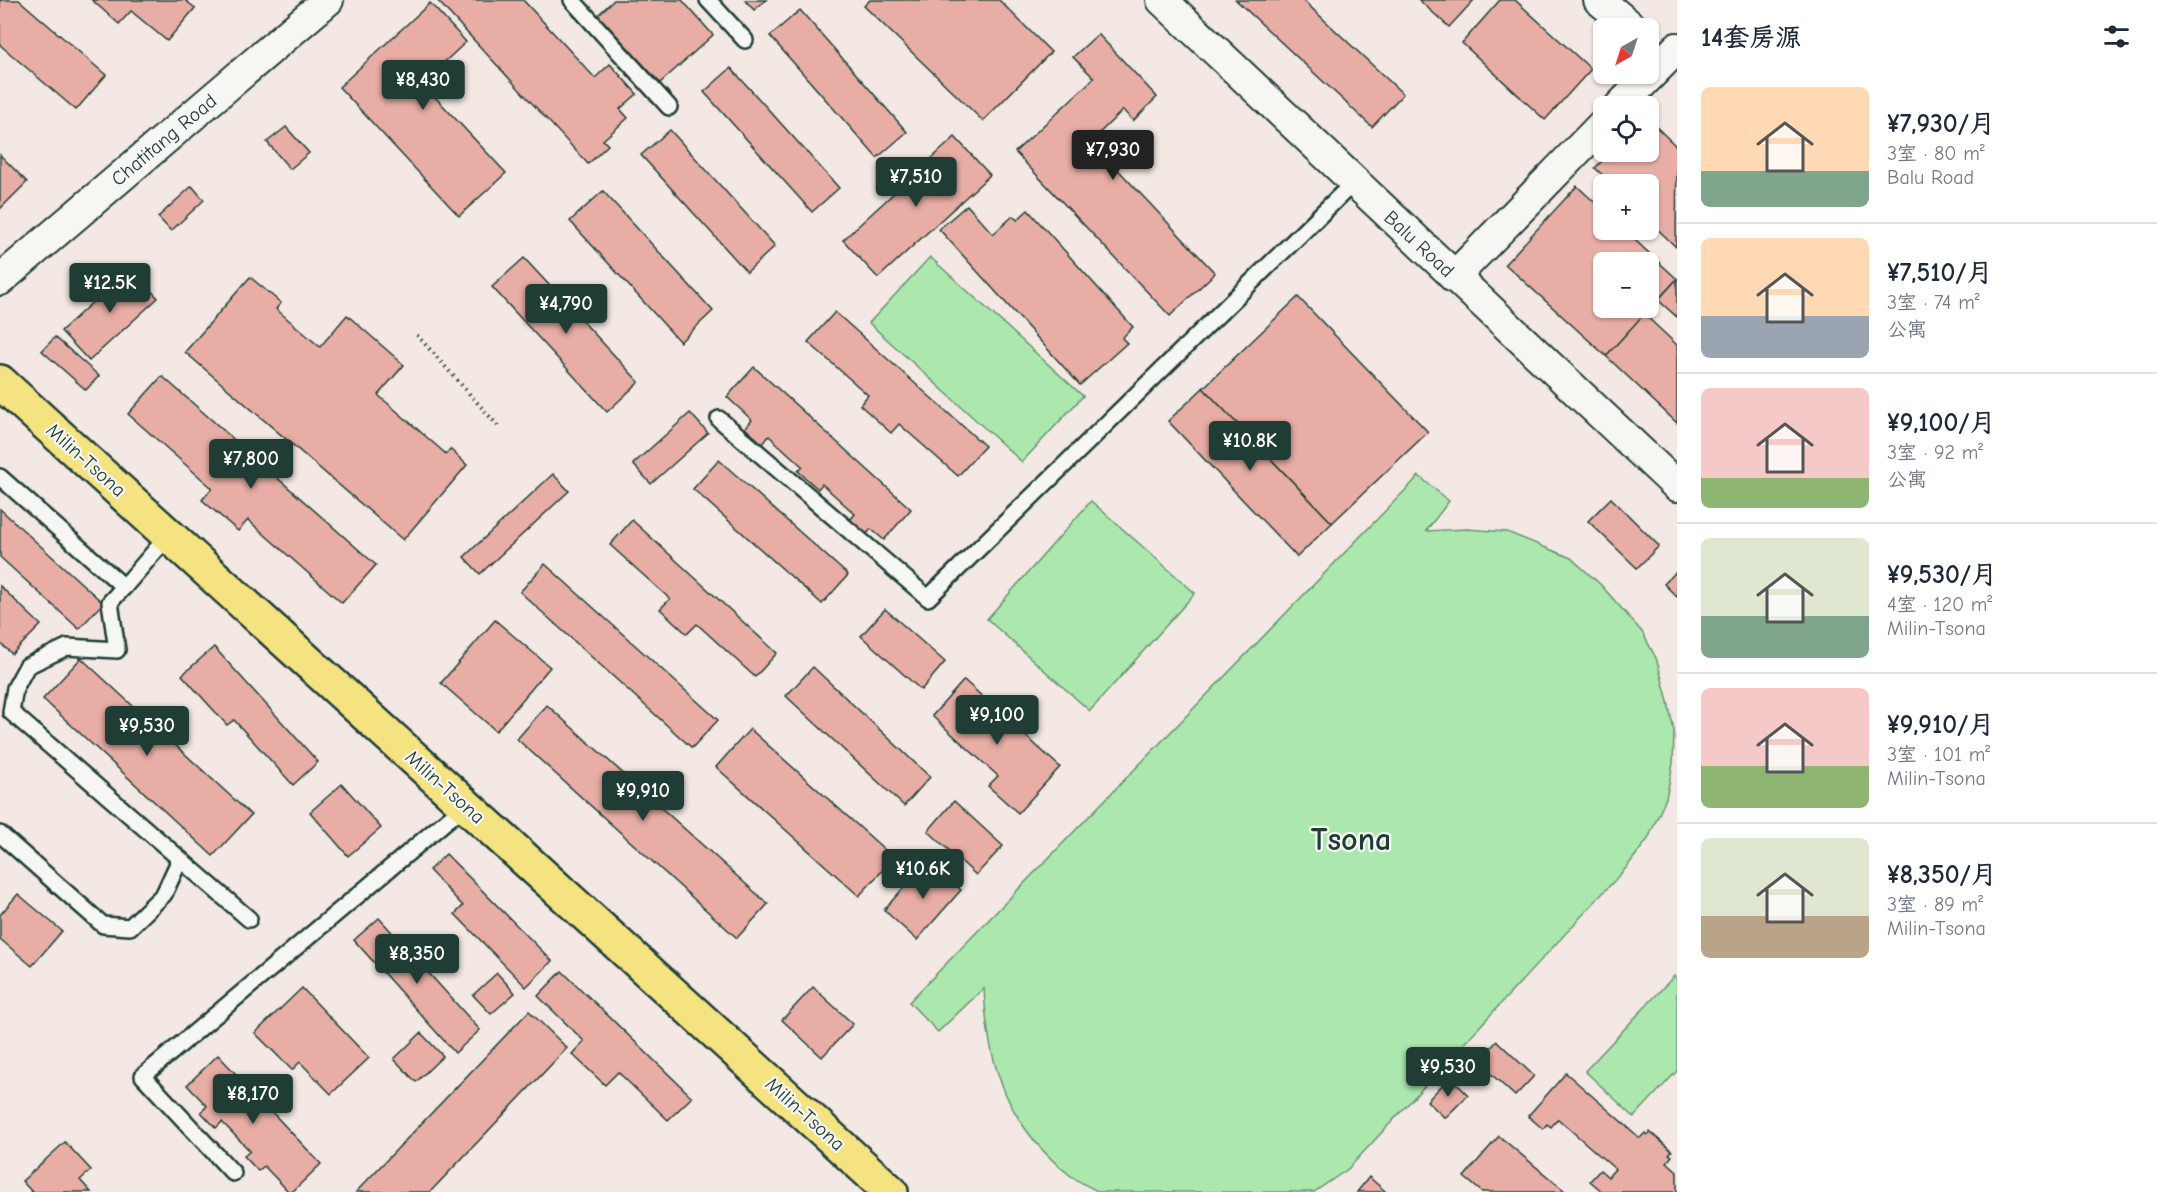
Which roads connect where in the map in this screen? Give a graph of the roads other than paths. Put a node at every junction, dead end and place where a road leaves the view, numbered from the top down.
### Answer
1 (328, 0) edge
2 (572, 0) edge
3 (708, 0) edge
4 (1162, 0) edge
5 (1599, 0) edge
6 (1621, 18) edge
7 (745, 40) dead end
8 (1667, 54) edge
9 (1629, 96) edge
10 (669, 107) dead end
11 (1593, 134) edge
12 (1354, 182) junction
13 (1454, 277) junction
14 (0, 280) edge
15 (0, 382) edge
16 (719, 419) dead end
17 (0, 477) edge
18 (1677, 486) edge
19 (168, 536) junction
20 (124, 587) junction
21 (6, 714) edge
22 (465, 805) junction
23 (0, 834) edge
24 (180, 859) junction
25 (249, 920) dead end
26 (233, 1173) dead end
27 (891, 1192) edge

1 - 14 street, Chatitang Road
2 - 10 lane
3 - 7 lane
4 - 12 street, Balu Road
5 - 6 street
8 - 9 street
11 - 13 street
12 - 13 street, Balu Road
12 - 16 lane
13 - 18 street, Balu Road
15 - 19 highway, Milin-Tsona
17 - 20 lane
19 - 20 lane
19 - 22 highway, Milin-Tsona
20 - 21 lane
21 - 24 lane
22 - 26 lane
22 - 27 highway, Milin-Tsona
23 - 24 lane
24 - 25 lane

